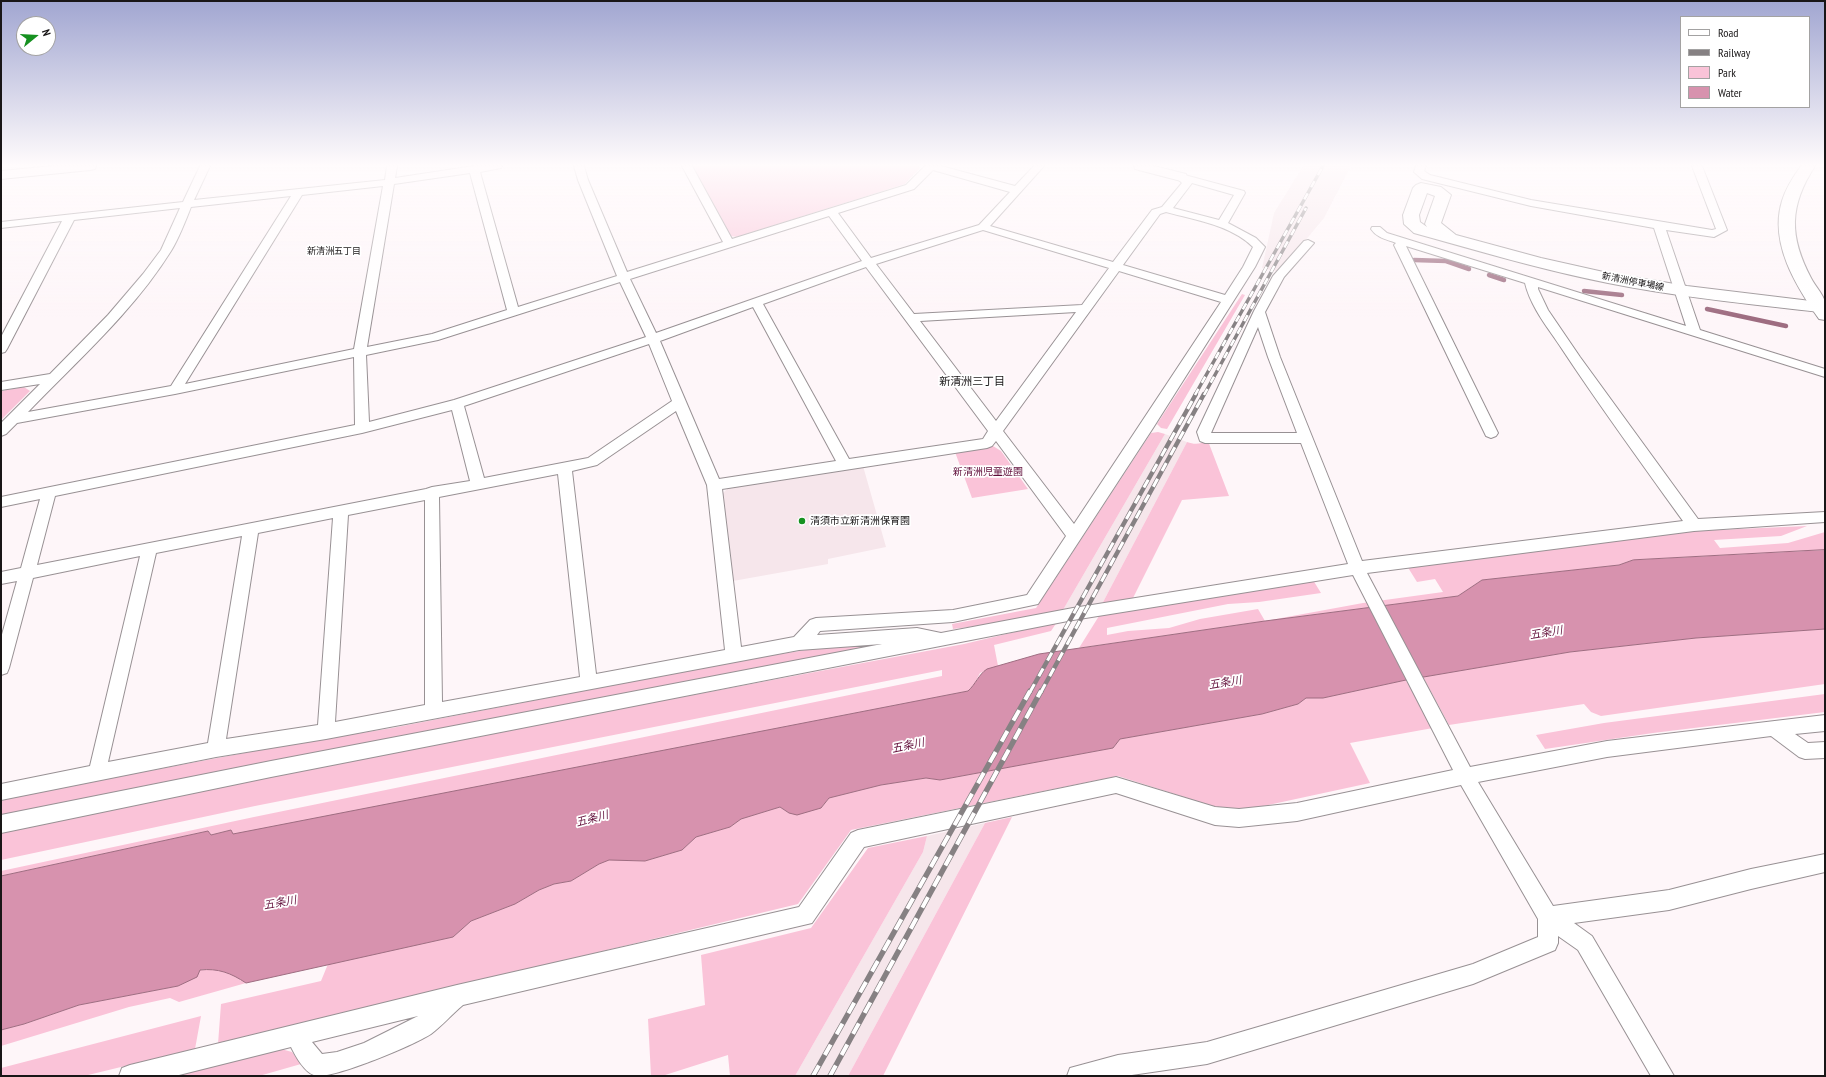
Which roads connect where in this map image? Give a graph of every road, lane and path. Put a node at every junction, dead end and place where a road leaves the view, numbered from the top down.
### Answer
1 (77, 216) edge
2 (181, 216) edge
3 (284, 216) edge
4 (384, 216) edge
5 (487, 216) edge
6 (598, 216) edge
7 (714, 216) edge
8 (818, 216) edge
9 (835, 216) edge
10 (992, 216) edge
11 (1153, 216) edge
12 (1193, 216) edge
13 (1226, 216) edge
14 (1605, 216) edge
15 (1717, 216) edge
16 (1788, 216) edge
17 (70, 217) junction
18 (1222, 224) junction
19 (1, 225) edge
20 (983, 226) junction
21 (1659, 226) junction
22 (1376, 229) dead end
23 (1450, 238) dead end
24 (1402, 241) junction
25 (1308, 243) dead end
26 (729, 244) junction
27 (869, 262) junction
28 (1116, 267) junction
29 (623, 277) junction
30 (1531, 282) junction
31 (1682, 291) junction
32 (1228, 300) junction
33 (756, 302) junction
34 (1087, 308) junction
35 (1822, 311) edge
36 (513, 312) junction
37 (1260, 312) junction
38 (910, 318) junction
39 (1695, 333) junction
40 (653, 339) junction
41 (1, 349) edge
42 (360, 353) junction
43 (1825, 373) edge
44 (54, 377) junction
45 (1, 386) edge
46 (175, 390) junction
47 (679, 403) junction
48 (457, 404) junction
49 (13, 419) junction
50 (362, 428) junction
51 (1, 431) edge
52 (996, 432) junction
53 (1491, 433) dead end
54 (1306, 438) junction
55 (845, 465) junction
56 (564, 467) junction
57 (478, 483) junction
58 (714, 485) junction
59 (49, 492) junction
60 (432, 492) junction
61 (1, 502) edge
62 (341, 510) junction
63 (1825, 516) edge
64 (1694, 525) junction
65 (251, 528) junction
66 (1074, 535) junction
67 (150, 548) junction
68 (28, 572) junction
69 (1360, 573) junction
70 (1, 578) edge
71 (947, 640) junction
72 (799, 643) junction
73 (734, 654) junction
74 (1, 668) edge
75 (589, 682) junction
76 (434, 711) junction
77 (1825, 723) edge
78 (1774, 728) junction
79 (326, 731) junction
80 (216, 749) junction
81 (1825, 750) edge
82 (1461, 768) junction
83 (97, 773) junction
84 (1, 792) edge
85 (1, 824) edge
86 (1825, 862) edge
87 (1548, 917) junction
88 (457, 996) junction
89 (296, 1035) junction
90 (336, 1070) edge
91 (130, 1076) edge
92 (1078, 1076) edge
93 (1663, 1076) edge

1 - 17 street
2 - 44 street
3 - 46 street
4 - 42 street
5 - 36 street
6 - 29 street
7 - 26 street
8 - 26 street
9 - 27 street
10 - 20 street
11 - 28 street
12 - 18 street
13 - 18 street
14 - 21 street
15 - 21 street
16 - 35 main road
17 - 19 street
17 - 41 street
18 - 32 street
20 - 27 street
20 - 28 street
21 - 31 street
22 - 24 street
23 - 31 main road, 新清洲停車場線
24 - 30 street
24 - 53 street
25 - 37 street
26 - 29 street
27 - 33 street
27 - 38 street
28 - 32 street
28 - 34 street
29 - 36 street
29 - 40 street
30 - 39 street
30 - 64 street
31 - 35 main road, 新清洲停車場線
31 - 39 street
32 - 66 street
33 - 40 street
33 - 55 street
34 - 38 street
34 - 52 street
36 - 42 street
37 - 54 street
37 - 54 street
38 - 52 street
39 - 43 street
40 - 47 street
40 - 48 street
42 - 46 street
42 - 50 street
44 - 45 street
44 - 49 street
46 - 49 street
47 - 56 street
47 - 58 street
48 - 50 street
48 - 57 street
49 - 51 street
50 - 59 street
52 - 55 street
52 - 66 street
54 - 69 street
55 - 58 street
56 - 57 street
56 - 75 street
57 - 60 street
58 - 73 street
59 - 61 street
59 - 68 street
60 - 62 street
60 - 76 street
62 - 65 street
62 - 79 street
63 - 64 street
64 - 69 street
65 - 67 street
65 - 80 street
66 - 72 street
67 - 68 street
67 - 83 street
68 - 70 street
68 - 74 street
69 - 71 street
69 - 82 street
71 - 72 street
71 - 85 street
72 - 73 street
73 - 75 street
75 - 76 street
76 - 79 street
77 - 78 street
78 - 81 street
78 - 82 street
79 - 80 street
80 - 83 street
82 - 87 street
82 - 88 street
83 - 84 street
86 - 87 street
87 - 92 street
87 - 93 street
88 - 89 street
88 - 90 street
89 - 90 street
89 - 91 street

